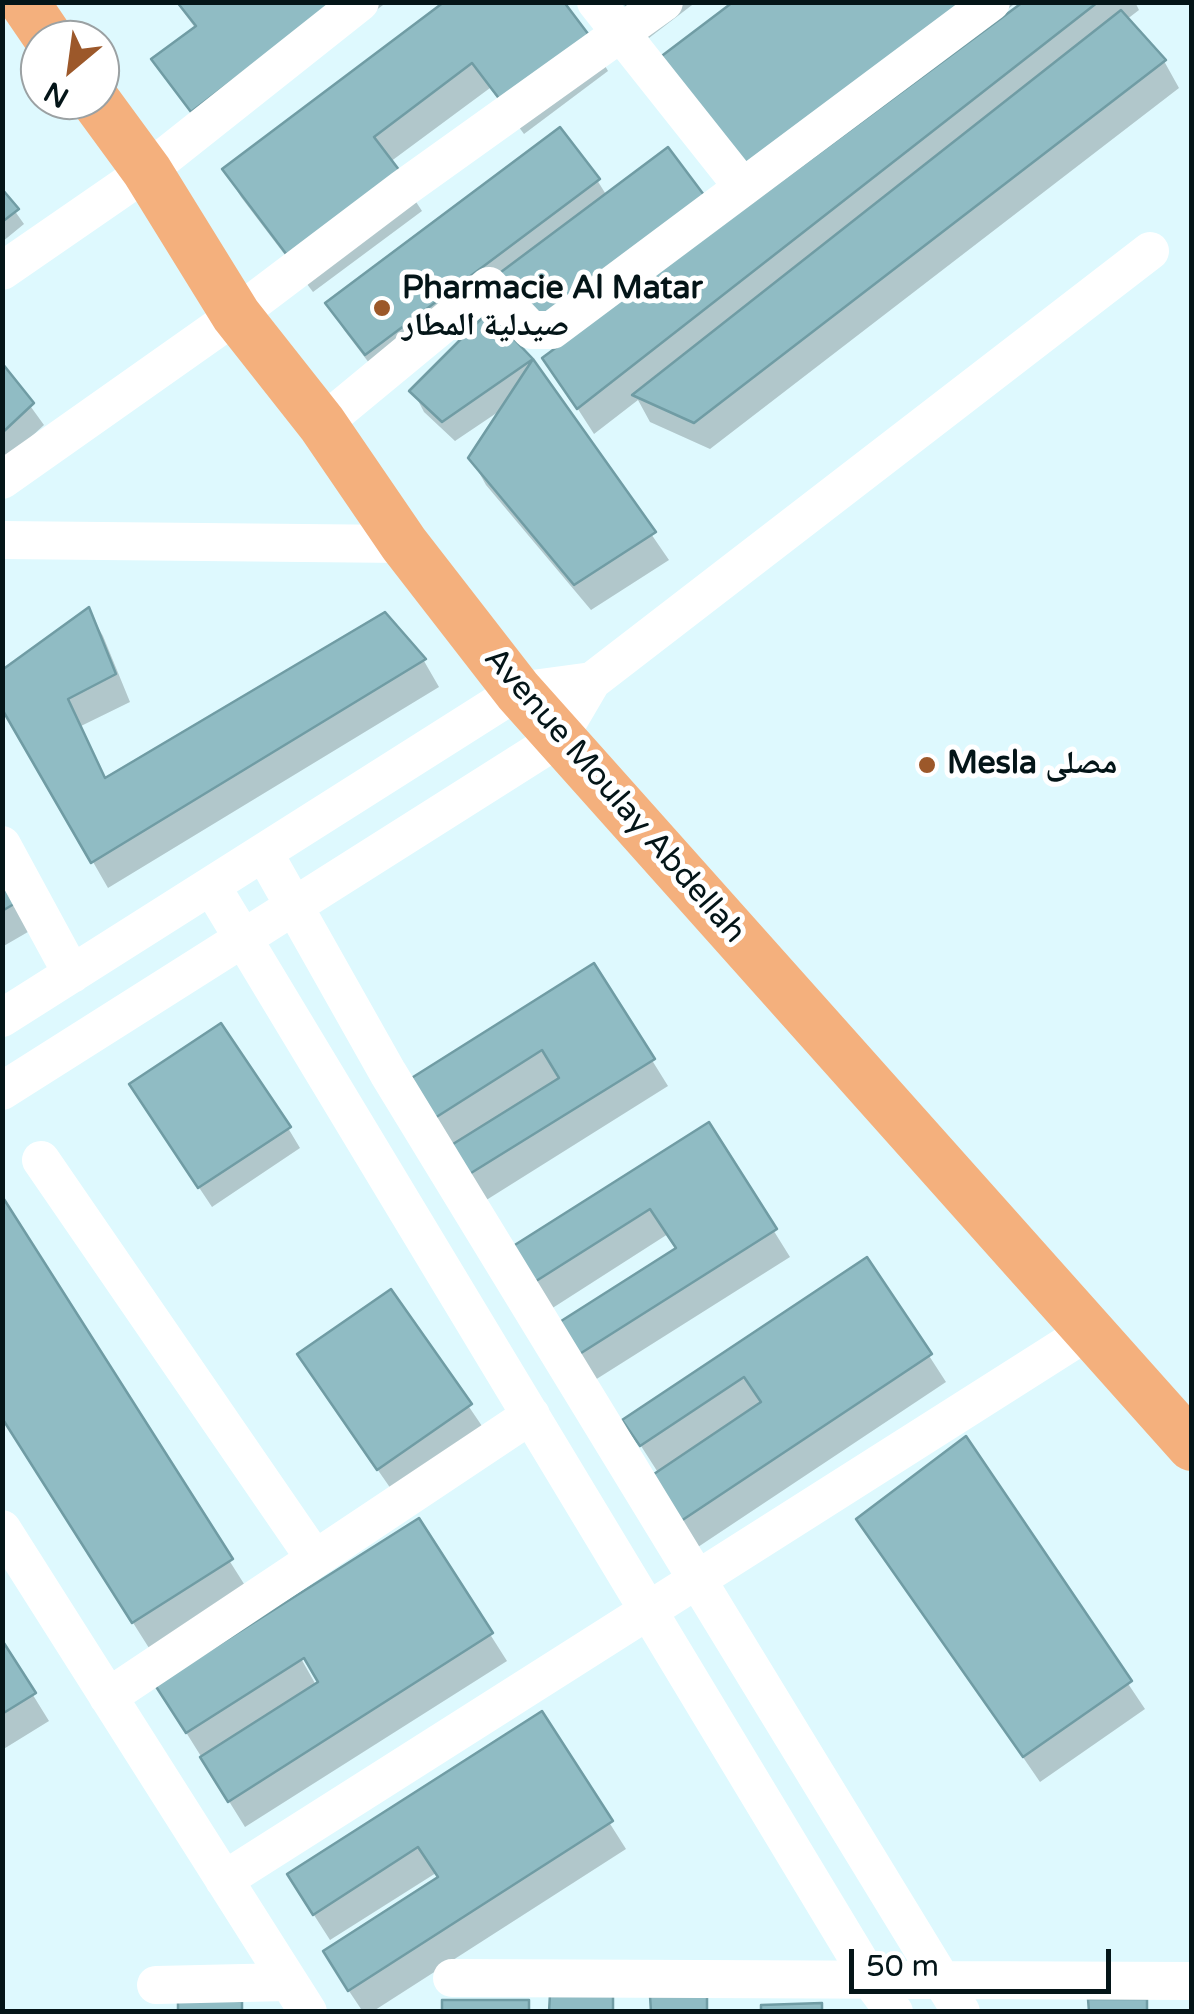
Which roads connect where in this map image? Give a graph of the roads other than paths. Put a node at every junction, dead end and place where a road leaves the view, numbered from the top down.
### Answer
1 (360, 2) edge
2 (596, 2) edge
3 (664, 2) edge
4 (991, 2) edge
5 (621, 34) junction
6 (110, 120) edge
7 (147, 171) junction
8 (742, 186) junction
9 (1150, 251) dead end
10 (2, 271) edge
11 (236, 316) junction
12 (322, 424) junction
13 (2, 480) edge
14 (2, 540) edge
15 (404, 544) junction
16 (592, 681) junction
17 (518, 691) junction
18 (558, 739) junction
19 (2, 845) edge
20 (264, 854) junction
21 (212, 886) junction
22 (296, 907) junction
23 (244, 939) junction
24 (72, 974) junction
25 (2, 1018) edge
26 (2, 1091) edge
27 (40, 1160) dead end
28 (1087, 1332) junction
29 (531, 1415) junction
30 (1192, 1446) edge
31 (2, 1530) edge
32 (315, 1559) junction
33 (696, 1579) junction
34 (648, 1610) junction
35 (108, 1696) junction
36 (224, 1880) junction
37 (452, 1978) dead end
38 (1192, 1981) edge
39 (156, 1985) dead end
40 (883, 1996) edge
41 (298, 1997) edge
42 (951, 1997) edge

1 - 7 street
2 - 5 street
3 - 5 street
4 - 8 street
5 - 8 street
5 - 11 street
6 - 7 main road, Avenue Moulay Abdellah
7 - 10 street
7 - 11 main road, Avenue Moulay Abdellah
8 - 12 street
9 - 16 street
11 - 12 main road, Avenue Moulay Abdellah
11 - 13 street
12 - 15 main road, Avenue Moulay Abdellah
14 - 15 street
15 - 17 main road, Avenue Moulay Abdellah
16 - 17 street
16 - 18 street
17 - 18 main road, Avenue Moulay Abdellah
17 - 20 street
18 - 22 street
18 - 28 main road, Avenue Moulay Abdellah
19 - 24 street
20 - 21 street
20 - 22 street
21 - 23 street
21 - 24 street
22 - 23 street
22 - 33 street
23 - 26 street
23 - 29 street
24 - 25 street
27 - 32 street
28 - 30 main road, Avenue Moulay Abdellah
28 - 33 street
29 - 32 street
29 - 34 street
31 - 35 street
32 - 35 street
33 - 34 street
33 - 42 street
34 - 36 street
34 - 40 street
35 - 36 street
36 - 41 street
37 - 40 street
38 - 42 street
39 - 41 street
40 - 42 street

